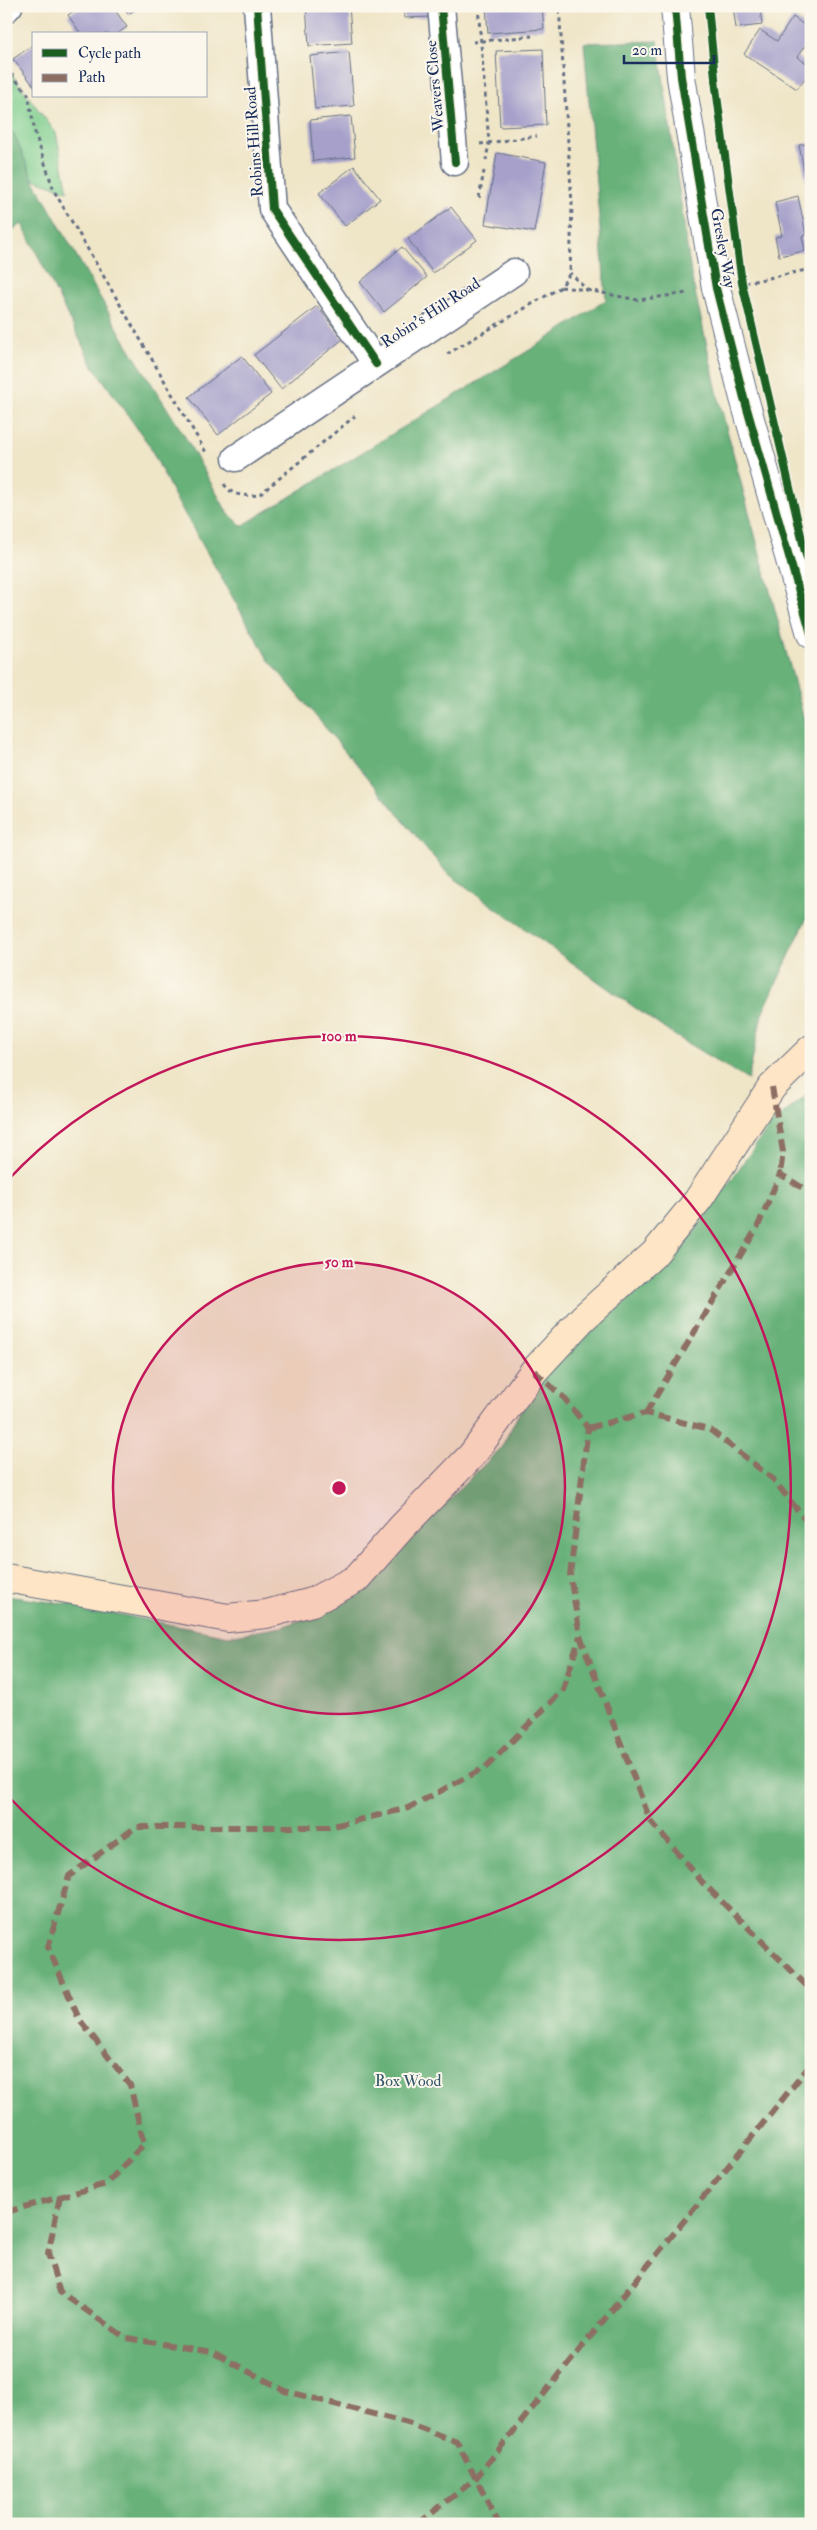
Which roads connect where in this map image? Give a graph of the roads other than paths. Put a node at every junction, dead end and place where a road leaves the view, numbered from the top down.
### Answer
1 (9, 6) edge
2 (256, 6) edge
3 (441, 6) edge
4 (675, 6) edge
5 (6, 9) edge
6 (454, 154) road end
7 (514, 272) dead end
8 (376, 364) junction
9 (228, 467) road end
10 (811, 634) edge
11 (811, 1049) edge
12 (6, 1578) edge

1 - 5 street
2 - 8 street, Robins Hill Road
3 - 6 street, Weavers Close
4 - 10 street, Gresley Way
7 - 8 street, Robin's Hill Road
8 - 9 street, Robin's Hill Road
11 - 12 main road

